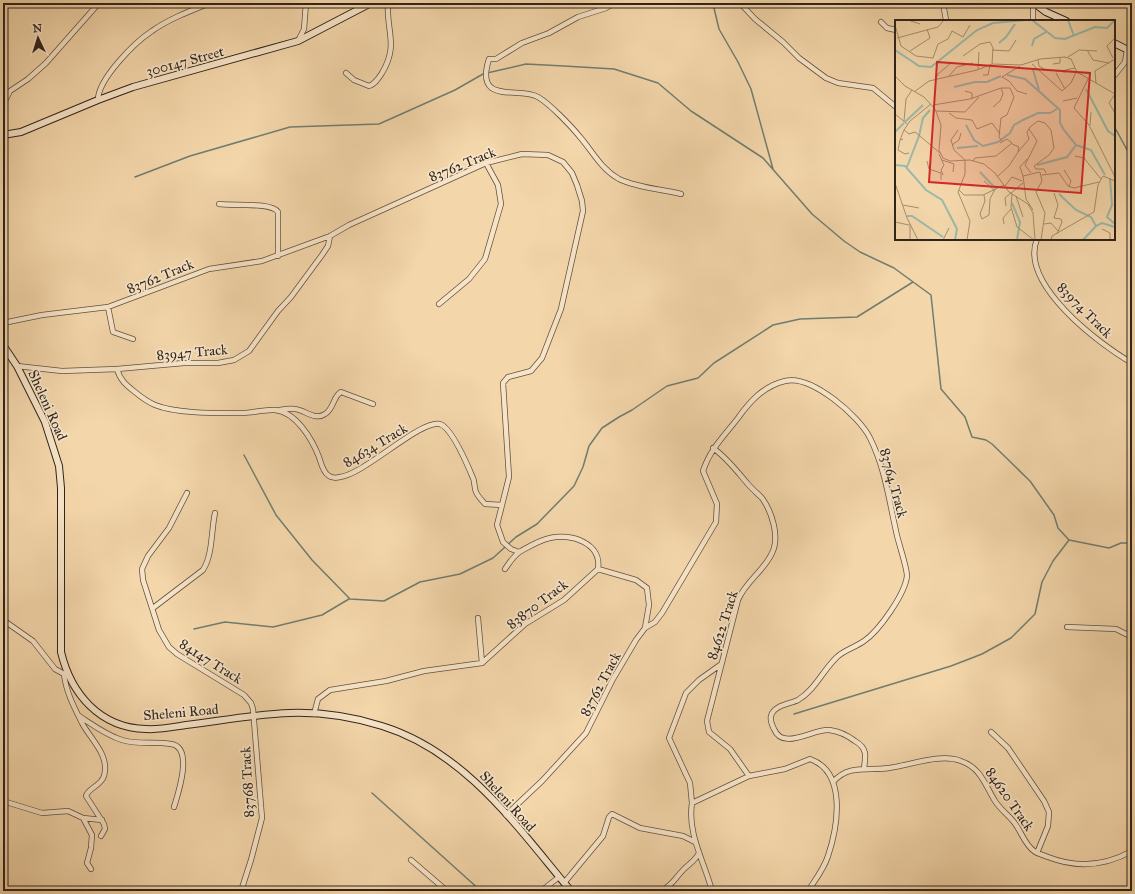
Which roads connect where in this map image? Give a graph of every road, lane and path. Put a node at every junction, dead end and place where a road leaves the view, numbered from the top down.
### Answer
1 (99, 3) edge
2 (210, 3) edge
3 (306, 3) edge
4 (371, 3) edge
5 (388, 3) edge
6 (614, 3) edge
7 (740, 3) edge
8 (943, 3) edge
9 (1034, 3) edge
10 (946, 20) edge
11 (1033, 20) edge
12 (1064, 20) edge
13 (881, 22) dead end
14 (895, 30) edge
15 (298, 41) junction
16 (1115, 44) edge
17 (1129, 51) edge
18 (346, 74) dead end
19 (1115, 75) edge
20 (98, 100) junction
21 (3, 105) edge
22 (895, 106) edge
23 (3, 135) edge
24 (486, 163) junction
25 (681, 194) dead end
26 (219, 204) dead end
27 (330, 236) junction
28 (1037, 240) edge
29 (278, 256) junction
30 (439, 304) dead end
31 (108, 307) junction
32 (3, 323) edge
33 (133, 340) dead end
34 (3, 345) edge
35 (1132, 362) edge
36 (17, 366) junction
37 (117, 369) junction
38 (373, 404) dead end
39 (278, 410) junction
40 (713, 448) junction
41 (187, 493) dead end
42 (502, 505) junction
43 (215, 513) dead end
44 (519, 552) junction
45 (505, 569) dead end
46 (598, 569) junction
47 (153, 608) junction
48 (478, 618) dead end
49 (3, 620) edge
50 (1067, 627) dead end
51 (645, 628) junction
52 (1132, 637) edge
53 (482, 663) junction
54 (720, 665) junction
55 (66, 675) junction
56 (314, 714) junction
57 (79, 716) junction
58 (254, 717) junction
59 (991, 732) dead end
60 (864, 768) junction
61 (749, 776) junction
62 (833, 782) junction
63 (3, 801) edge
64 (692, 804) junction
65 (174, 807) dead end
66 (506, 815) junction
67 (83, 818) junction
68 (102, 820) junction
69 (101, 836) dead end
70 (695, 842) junction
71 (1132, 851) edge
72 (1037, 853) junction
73 (699, 854) junction
74 (411, 860) dead end
75 (91, 869) dead end
76 (559, 877) junction
77 (564, 883) junction
78 (240, 891) edge
79 (447, 891) edge
80 (541, 891) edge
81 (571, 891) edge
82 (661, 891) edge
83 (712, 891) edge
84 (808, 891) edge

1 - 21 street
2 - 20 street
3 - 15 street
4 - 15 street, 300147 Street
5 - 18 street
6 - 25 street
7 - 22 street
8 - 10 street
9 - 11 street
9 - 12 street
13 - 14 street
15 - 20 street, 300147 Street
16 - 17 street
17 - 19 street
20 - 23 street, 300147 Street
24 - 27 street, 83762 Track
24 - 30 street
24 - 42 street, 83762 Track
26 - 29 street
27 - 29 street, 83762 Track
27 - 37 street, 83947 Track
28 - 35 street, 83974 Track
29 - 31 street, 83762 Track
31 - 32 street, 83762 Track
31 - 33 street
34 - 36 street, Sheleni Road
36 - 37 street, 83947 Track
36 - 55 street, Sheleni Road
37 - 39 street
38 - 39 street
39 - 42 street, 84634 Track
40 - 51 street, 83764 Track
40 - 54 street, 84622 Track
40 - 60 street, 83764 Track
41 - 47 street, 84147 Track
42 - 44 street, 83762 Track
43 - 47 street
44 - 45 street
44 - 46 street
46 - 51 street, 83762 Track
46 - 53 street, 83870 Track
47 - 58 street, 84147 Track
48 - 53 street
49 - 55 street
50 - 52 street
51 - 66 street, 83762 Track
53 - 56 street
54 - 61 street, 84622 Track
54 - 64 street
55 - 57 street
55 - 58 street, Sheleni Road
56 - 58 street, Sheleni Road
56 - 66 street, Sheleni Road
57 - 65 street
57 - 68 street
58 - 78 street, 83768 Track
59 - 72 street
60 - 62 street
60 - 72 street, 84620 Track
61 - 62 street
61 - 64 street
62 - 84 street
63 - 67 street
64 - 70 street
66 - 76 street, Sheleni Road
67 - 68 street
67 - 75 street
68 - 69 street
70 - 73 street
70 - 77 street
71 - 72 street
73 - 82 street
73 - 83 street
74 - 79 street
76 - 77 street, Sheleni Road
76 - 80 street
77 - 81 street, Sheleni Road

